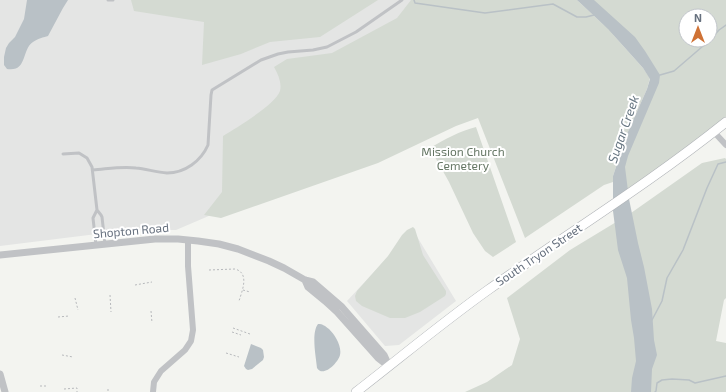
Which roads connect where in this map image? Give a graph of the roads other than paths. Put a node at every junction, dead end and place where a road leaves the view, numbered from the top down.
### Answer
1 (108, 0) edge
2 (113, 0) edge
3 (402, 0) edge
4 (726, 122) edge
5 (714, 132) junction
6 (726, 145) edge
7 (63, 154) dead end
8 (93, 170) junction
9 (97, 210) junction
10 (188, 240) junction
11 (105, 244) junction
12 (96, 245) junction
13 (0, 255) edge
14 (389, 366) junction
15 (0, 374) edge
16 (4, 392) edge
17 (153, 392) edge
18 (356, 392) edge

1 - 2 lane
3 - 8 lane
4 - 5 main road, South Tryon Street
5 - 6 street
5 - 14 main road, South Tryon Street
7 - 8 lane
8 - 9 lane
9 - 11 lane
9 - 12 lane
10 - 11 street, Shopton Road
10 - 14 street, Shopton Road
10 - 17 street
11 - 12 street, Shopton Road
12 - 13 street, Shopton Road
14 - 18 main road, South Tryon Street
15 - 16 street

